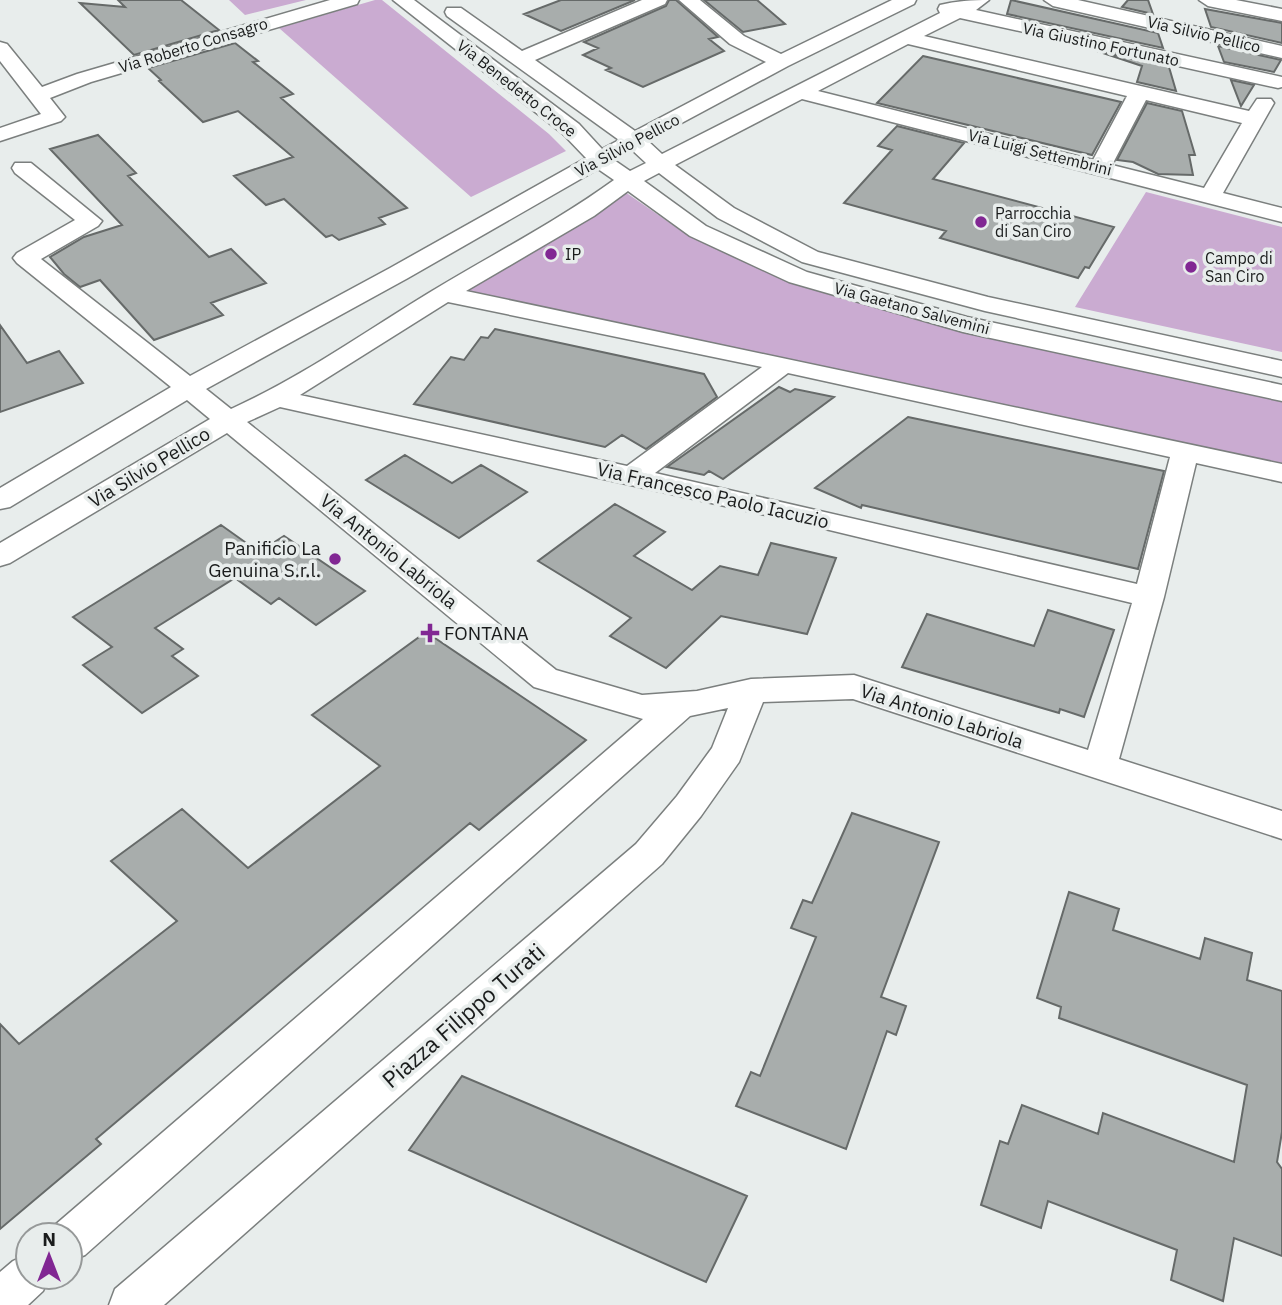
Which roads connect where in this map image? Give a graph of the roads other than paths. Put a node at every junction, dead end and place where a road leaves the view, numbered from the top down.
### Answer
1 (350, 0) edge
2 (402, 0) edge
3 (658, 0) edge
4 (688, 0) edge
5 (907, 0) edge
6 (926, 0) edge
7 (980, 0) edge
8 (1053, 0) edge
9 (1208, 0) edge
10 (448, 2) edge
11 (1091, 3) edge
12 (955, 12) junction
13 (421, 14) junction
14 (1282, 15) edge
15 (906, 38) junction
16 (0, 48) edge
17 (1282, 52) edge
18 (518, 60) junction
19 (782, 62) junction
20 (1280, 79) edge
21 (798, 92) junction
22 (1139, 93) junction
23 (37, 96) junction
24 (1254, 119) junction
25 (0, 135) edge
26 (635, 141) junction
27 (599, 159) junction
28 (659, 163) junction
29 (1100, 167) junction
30 (23, 168) dead end
31 (629, 180) junction
32 (1211, 195) junction
33 (1282, 215) edge
34 (444, 294) junction
35 (351, 299) junction
36 (408, 316) junction
37 (783, 364) junction
38 (1222, 368) junction
39 (1282, 369) edge
40 (188, 388) junction
41 (1282, 393) edge
42 (277, 398) junction
43 (228, 419) junction
44 (1185, 452) junction
45 (1282, 472) edge
46 (632, 477) junction
47 (0, 500) edge
48 (0, 556) edge
49 (1149, 597) junction
50 (751, 691) junction
51 (681, 705) junction
52 (1100, 767) junction
53 (1282, 825) edge
54 (84, 1228) edge
55 (14, 1288) edge
56 (0, 1301) edge
57 (131, 1305) edge

1 - 23 street, Via Roberto Consagro
2 - 13 street, Via Benedetto Croce
3 - 18 street
4 - 19 street
5 - 19 street, Via Silvio Pellico
6 - 12 street, Via Giustino Fortunato
7 - 12 street, Via Silvio Pellico
8 - 11 street, Via Silvio Pellico
9 - 14 street, Via Silvio Pellico
10 - 13 street
10 - 18 street, Via Benedetto Croce
11 - 17 street, Via Silvio Pellico
12 - 15 street, Via Silvio Pellico
12 - 20 street, Via Giustino Fortunato
13 - 27 street, Via Benedetto Croce
15 - 21 street, Via Silvio Pellico
15 - 22 street
16 - 23 street
18 - 26 street, Via Benedetto Croce
19 - 26 street, Via Silvio Pellico
20 - 24 street
21 - 28 street, Via Silvio Pellico
21 - 29 street, Via Luigi Settembrini
22 - 24 street
22 - 29 street
23 - 25 street
24 - 32 street
26 - 27 street, Via Silvio Pellico
26 - 28 street, Via Benedetto Croce
27 - 31 street, Via Benedetto Croce
27 - 35 street, Via Silvio Pellico
28 - 31 street, Via Silvio Pellico
28 - 38 street, Via Gaetano Salvemini
29 - 32 street, Via Luigi Settembrini
30 - 40 street, Via Antonio Labriola
31 - 34 street, Via Silvio Pellico
31 - 38 street, Via Gaetano Salvemini
32 - 33 street, Via Luigi Settembrini
34 - 36 street, Via Silvio Pellico
34 - 37 street
35 - 36 street
35 - 40 street, Via Silvio Pellico
36 - 42 street, Via Silvio Pellico
37 - 44 street
37 - 46 street
38 - 39 street, Via Gaetano Salvemini
38 - 41 street, Via Gaetano Salvemini
40 - 43 street, Via Antonio Labriola
40 - 47 street, Via Silvio Pellico
42 - 43 street, Via Silvio Pellico
42 - 46 street, Via Francesco Paolo Iacuzio
43 - 48 street, Via Silvio Pellico
43 - 51 street, Via Antonio Labriola
44 - 45 street
44 - 49 street
46 - 49 street, Via Francesco Paolo Iacuzio
49 - 52 street
50 - 51 street, Via Antonio Labriola
50 - 52 street, Via Antonio Labriola
50 - 57 street, Piazza Filippo Turati
51 - 54 street
52 - 53 street, Via Antonio Labriola
55 - 56 street

